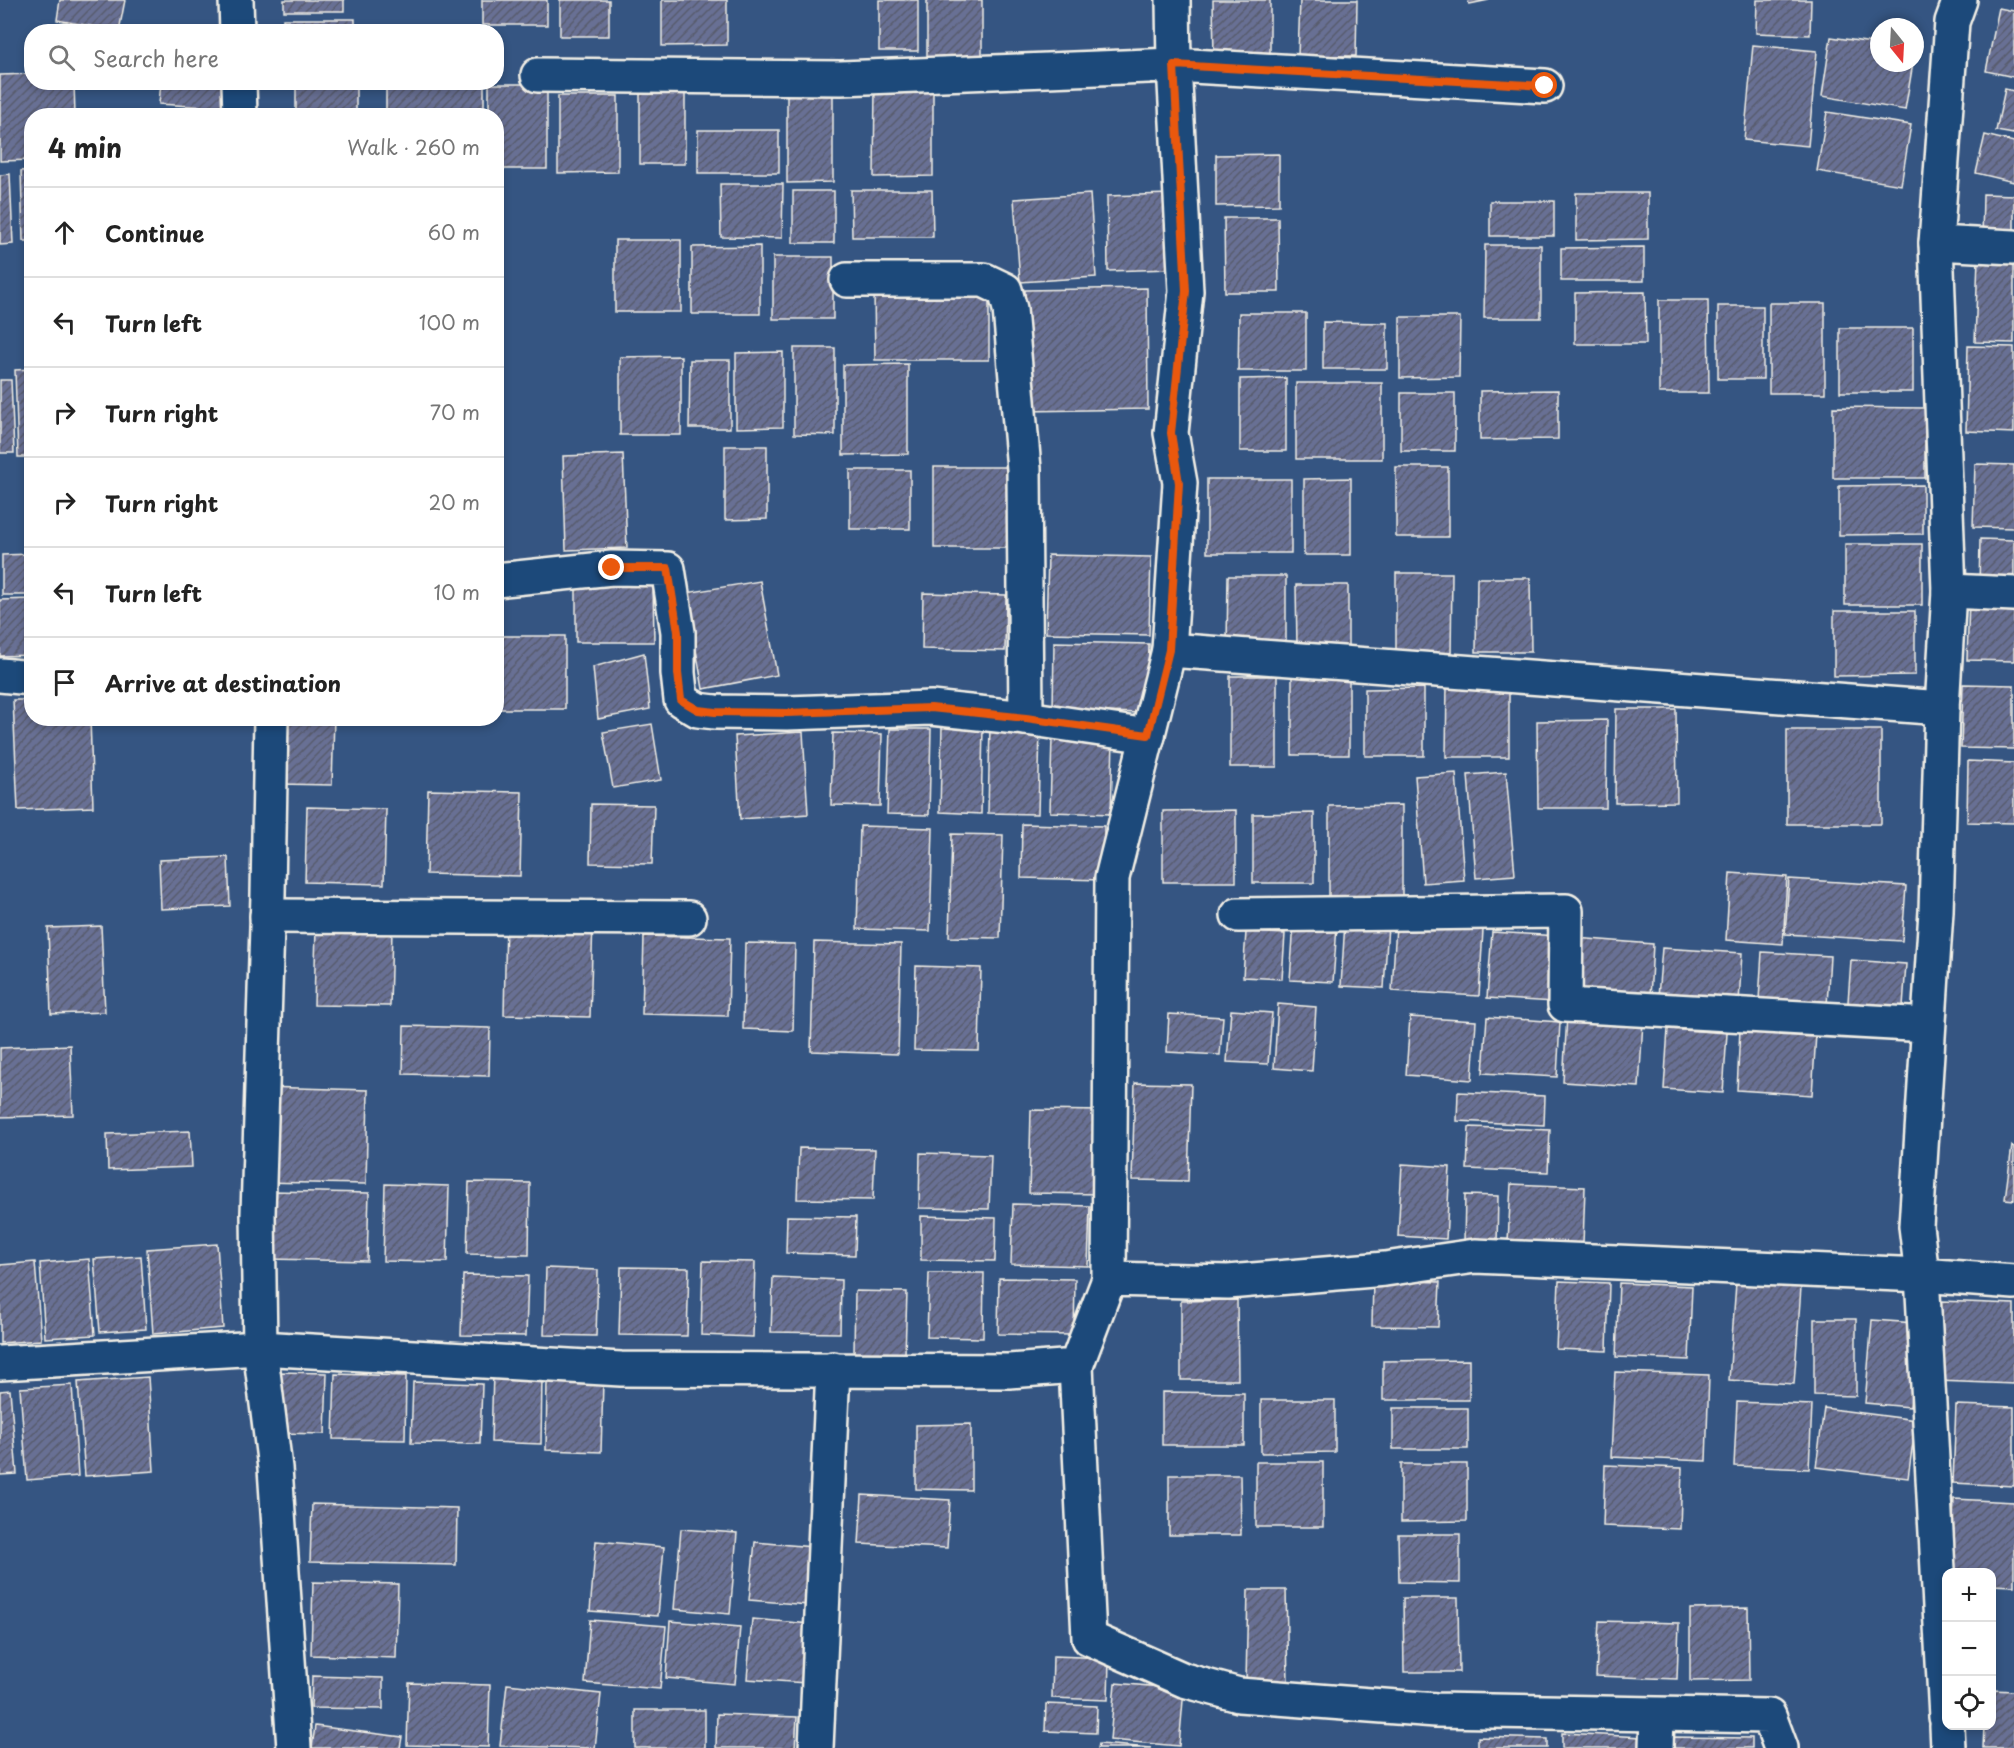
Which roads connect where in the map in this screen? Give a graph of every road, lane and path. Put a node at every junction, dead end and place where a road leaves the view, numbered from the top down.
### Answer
1 (236, 0) edge
2 (1173, 0) edge
3 (1960, 0) edge
4 (237, 24) edge
5 (1174, 65) junction
6 (538, 75) dead end
7 (1545, 86) dead end
8 (239, 90) edge
9 (240, 108) edge
10 (1936, 243) junction
11 (2014, 247) edge
12 (847, 280) dead end
13 (504, 579) edge
14 (1949, 591) junction
15 (2014, 594) edge
16 (1169, 650) junction
17 (0, 675) edge
18 (24, 677) edge
19 (1942, 708) junction
20 (1026, 718) junction
21 (271, 726) edge
22 (1148, 735) junction
23 (1238, 915) dead end
24 (267, 916) junction
25 (689, 918) dead end
26 (1928, 1025) junction
27 (1922, 1275) junction
28 (1109, 1279) junction
29 (2014, 1282) edge
30 (260, 1348) junction
31 (0, 1363) edge
32 (1076, 1366) junction
33 (833, 1370) junction
34 (1945, 1676) edge
35 (1657, 1716) junction
36 (1947, 1730) edge
37 (294, 1748) edge
38 (816, 1748) edge
39 (1656, 1748) edge
40 (1781, 1748) edge
41 (1948, 1748) edge

1 - 4 street
2 - 5 street
3 - 10 street
5 - 6 street
5 - 7 street
5 - 16 street
8 - 9 street
10 - 11 street
10 - 14 street
12 - 20 street
13 - 20 street
14 - 15 street
14 - 19 street
16 - 19 street
16 - 22 street
17 - 18 street
19 - 26 street
20 - 22 street
21 - 24 street
22 - 28 street
23 - 26 street
24 - 25 street
24 - 30 street
26 - 27 street
27 - 28 street
27 - 29 street
27 - 34 street
28 - 32 street
30 - 31 street
30 - 33 street
30 - 37 street
32 - 33 street
32 - 35 street
33 - 38 street
35 - 39 street
35 - 40 street
36 - 41 street

